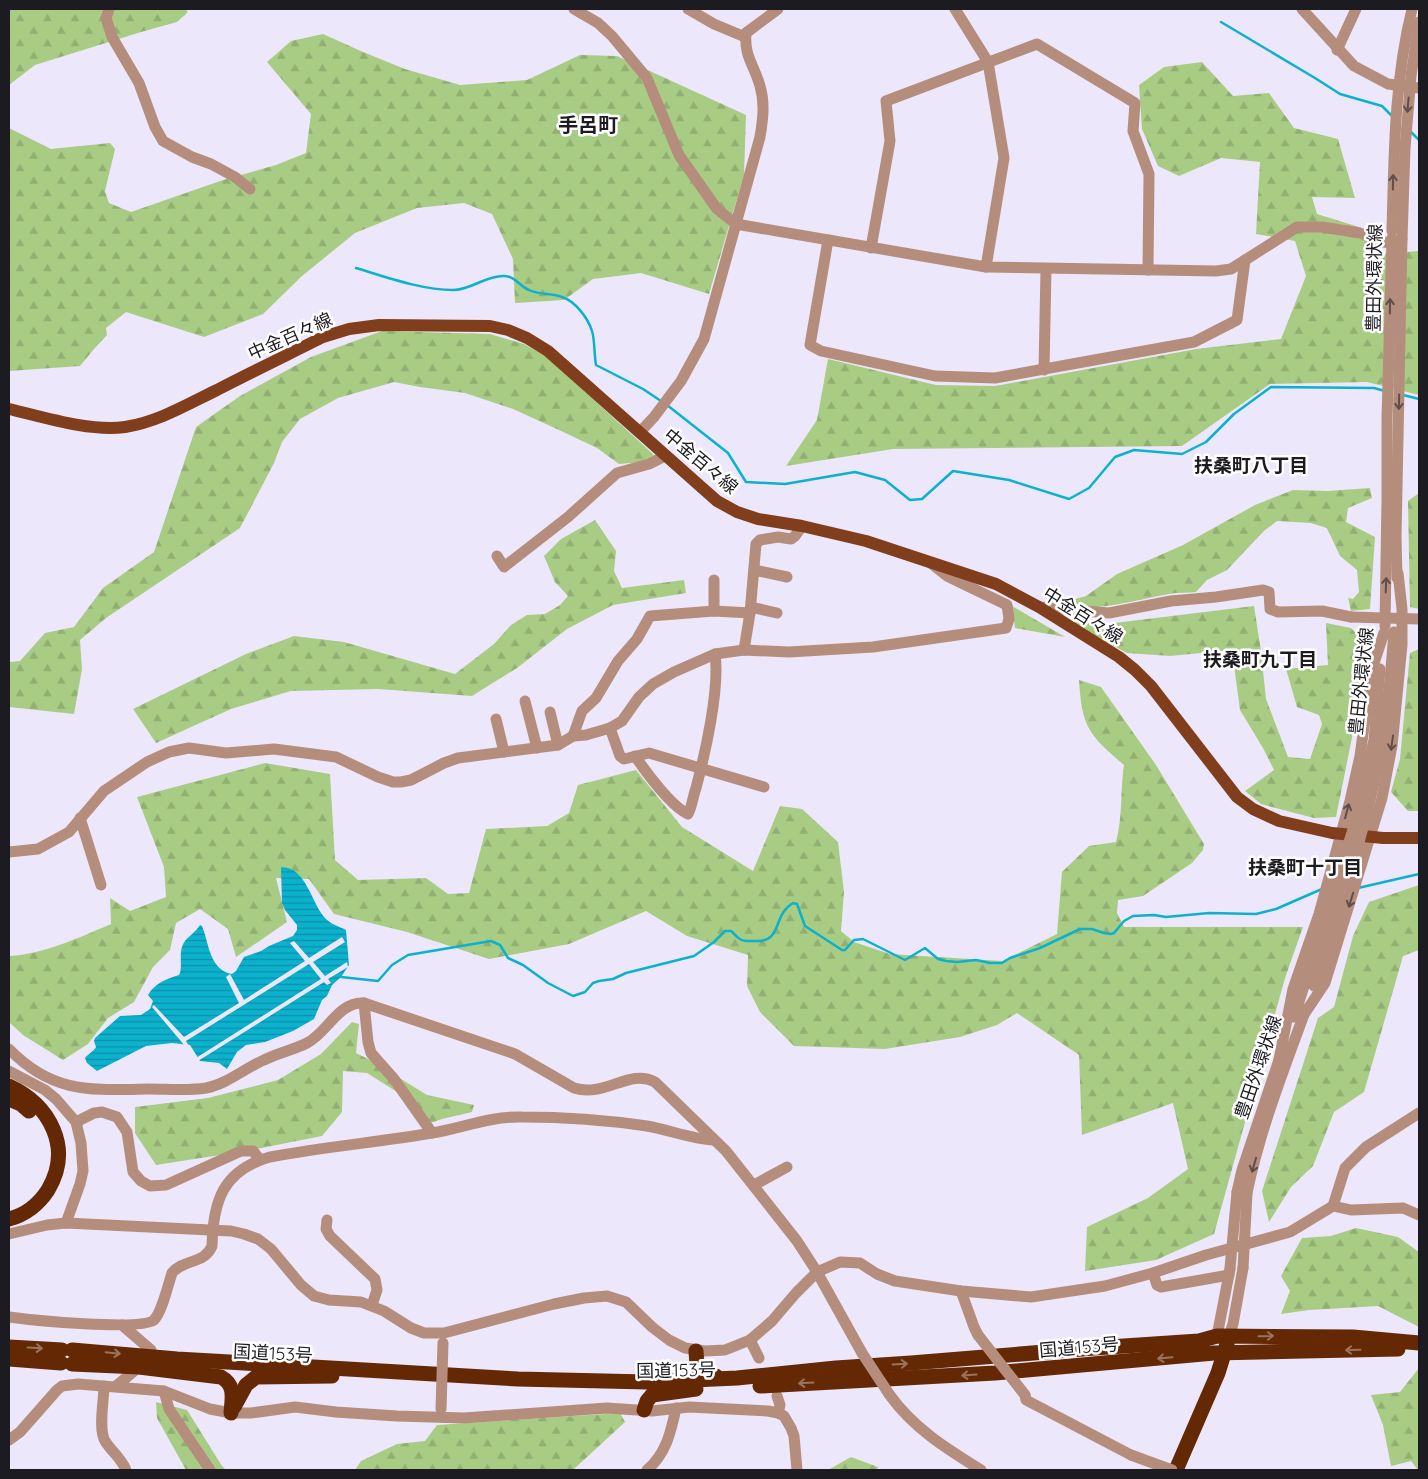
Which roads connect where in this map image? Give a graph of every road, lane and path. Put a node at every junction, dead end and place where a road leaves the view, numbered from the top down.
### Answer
1 (109, 9) edge
2 (574, 9) edge
3 (688, 9) edge
4 (778, 9) edge
5 (955, 9) edge
6 (1302, 9) edge
7 (1356, 9) edge
8 (1412, 9) edge
9 (1419, 22) edge
10 (746, 33) junction
11 (1337, 50) junction
12 (988, 62) junction
13 (1419, 88) edge
14 (250, 189) dead end
15 (736, 224) junction
16 (828, 240) junction
17 (1397, 241) junction
18 (871, 248) junction
19 (1245, 260) junction
20 (986, 267) junction
21 (1046, 269) junction
22 (1148, 270) junction
23 (1044, 370) junction
24 (9, 408) edge
25 (640, 432) junction
26 (665, 456) junction
27 (1392, 500) junction
28 (802, 526) junction
29 (497, 556) dead end
30 (928, 561) junction
31 (754, 570) junction
32 (1398, 573) junction
33 (787, 577) dead end
34 (714, 580) dead end
35 (1040, 607) junction
36 (751, 610) junction
37 (714, 611) junction
38 (778, 613) dead end
39 (1419, 619) edge
40 (1389, 633) junction
41 (744, 650) junction
42 (715, 654) junction
43 (525, 701) dead end
44 (550, 712) dead end
45 (496, 719) dead end
46 (610, 728) junction
47 (573, 736) junction
48 (558, 744) junction
49 (537, 748) junction
50 (504, 752) junction
51 (635, 756) junction
52 (701, 769) junction
53 (764, 787) dead end
54 (80, 818) junction
55 (1341, 835) junction
56 (1371, 836) junction
57 (1419, 838) edge
58 (9, 852) edge
59 (101, 885) dead end
60 (1309, 984) junction
61 (364, 1003) junction
62 (1303, 1016) junction
63 (9, 1049) edge
64 (1279, 1060) junction
65 (9, 1072) edge
66 (9, 1086) edge
67 (9, 1099) edge
68 (1419, 1113) edge
69 (76, 1122) junction
70 (432, 1133) junction
71 (714, 1140) junction
72 (260, 1160) junction
73 (787, 1167) dead end
74 (754, 1185) junction
75 (1242, 1193) junction
76 (1333, 1206) junction
77 (9, 1209) edge
78 (1419, 1215) edge
79 (9, 1219) edge
80 (327, 1220) dead end
81 (66, 1223) junction
82 (212, 1230) junction
83 (9, 1234) edge
84 (1229, 1271) junction
85 (818, 1272) junction
86 (1153, 1273) junction
87 (961, 1291) junction
88 (372, 1305) junction
89 (9, 1317) edge
90 (122, 1325) junction
91 (1223, 1336) junction
92 (444, 1338) junction
93 (750, 1340) junction
94 (1419, 1343) edge
95 (9, 1347) edge
96 (1419, 1349) edge
97 (696, 1350) junction
98 (1220, 1353) junction
99 (67, 1357) junction
100 (153, 1358) junction
101 (759, 1358) dead end
102 (9, 1359) edge
103 (139, 1367) junction
104 (356, 1376) junction
105 (762, 1376) junction
106 (647, 1382) junction
107 (110, 1386) junction
108 (696, 1389) junction
109 (164, 1390) junction
110 (777, 1396) dead end
111 (676, 1408) junction
112 (644, 1410) junction
113 (231, 1413) junction
114 (441, 1413) junction
115 (778, 1413) junction
116 (9, 1440) edge
117 (126, 1470) edge
118 (210, 1470) edge
119 (647, 1470) edge
120 (797, 1470) edge
121 (981, 1470) edge
122 (1166, 1470) edge
123 (1172, 1470) edge
124 (1176, 1470) edge

1 - 14 street
2 - 15 street
3 - 10 street
4 - 10 street
5 - 12 street
6 - 11 street
7 - 11 street
17 -> 8 street, 豊田外環状線, bridge
9 -> 17 street, 豊田外環状線, bridge
10 - 15 street
11 - 13 street
12 - 18 street
12 - 20 street
12 - 22 street
15 - 16 street
15 - 25 street
16 - 18 street
16 - 23 street
17 - 19 street
17 - 27 street, 豊田外環状線
18 - 20 street
19 - 22 street
19 - 23 street
20 - 21 street
21 - 22 street
21 - 23 street
24 - 25 main road, 中金百々線
25 - 26 main road, 中金百々線
26 - 28 main road, 中金百々線
26 - 29 street
27 - 32 street, 豊田外環状線
40 -> 27 street, 豊田外環状線
28 - 30 main road, 中金百々線
28 - 31 street
30 - 35 main road, 中金百々線
30 - 41 street
31 - 33 street
31 - 36 street
32 - 40 street, 豊田外環状線
32 -> 56 street
34 - 37 street
35 - 39 street, bridge
35 - 55 main road, 中金百々線
36 - 37 street
36 - 38 street
36 - 41 street
37 - 47 street
55 -> 40 street
40 - 60 street, 豊田外環状線, bridge
40 - 60 street, 豊田外環状線, bridge
41 - 42 street
42 - 46 street
42 - 52 street
43 - 49 street
44 - 48 street
45 - 50 street
46 - 47 street
46 - 51 street
47 - 48 street
48 - 49 street
49 - 50 street
50 - 54 street
51 - 52 street
51 - 52 street
52 - 53 street
54 - 58 street
54 - 59 street
55 - 56 main road, 中金百々線
55 - 64 street
56 - 57 main road, 中金百々線
56 -> 62 street
60 - 62 street, 豊田外環状線
60 - 64 street, 豊田外環状線
61 - 63 street
61 - 70 street
61 - 71 street
62 -> 75 street, 豊田外環状線
64 - 75 street, 豊田外環状線
65 - 69 street
66 - 79 highway
67 - 77 highway
68 - 76 street
69 - 72 street
69 - 81 street
70 - 71 street
70 - 72 street
71 - 74 street
72 - 82 street
73 - 74 street
74 - 85 street
75 - 84 street, 豊田外環状線, bridge
75 - 91 street, 豊田外環状線, bridge
76 - 78 street
76 - 86 street
80 - 88 street
81 - 82 street
81 - 83 street
82 - 88 street
82 - 90 street
84 - 86 street
84 - 91 street, 豊田外環状線
85 - 87 street
85 - 93 street
85 - 121 street, bridge
86 - 87 street
87 - 123 street, bridge
88 - 92 street
89 - 90 street
90 - 100 street
91 -> 94 highway, 国道153号
91 - 98 highway
105 -> 91 highway, 国道153号
92 - 97 street
92 - 114 street, bridge
93 - 97 street
93 - 101 street
95 -> 99 highway
96 -> 98 highway, 国道153号
97 - 105 highway
97 - 106 highway
98 -> 108 highway, 国道153号
98 - 122 highway
98 - 124 highway
99 -> 100 highway, 国道153号
99 - 102 highway
99 - 103 highway
100 - 106 highway, 国道153号
103 - 104 highway, 国道153号
103 - 107 street
103 - 113 highway
104 - 108 highway, 国道153号
104 - 113 highway
105 - 106 highway, 国道153号
107 - 109 street
107 - 116 street
107 - 117 street
108 - 112 highway
109 - 113 street
109 - 118 street
110 - 115 street
111 - 112 street
111 - 115 street
111 - 119 street
112 - 114 street
113 - 114 street
115 - 120 street

